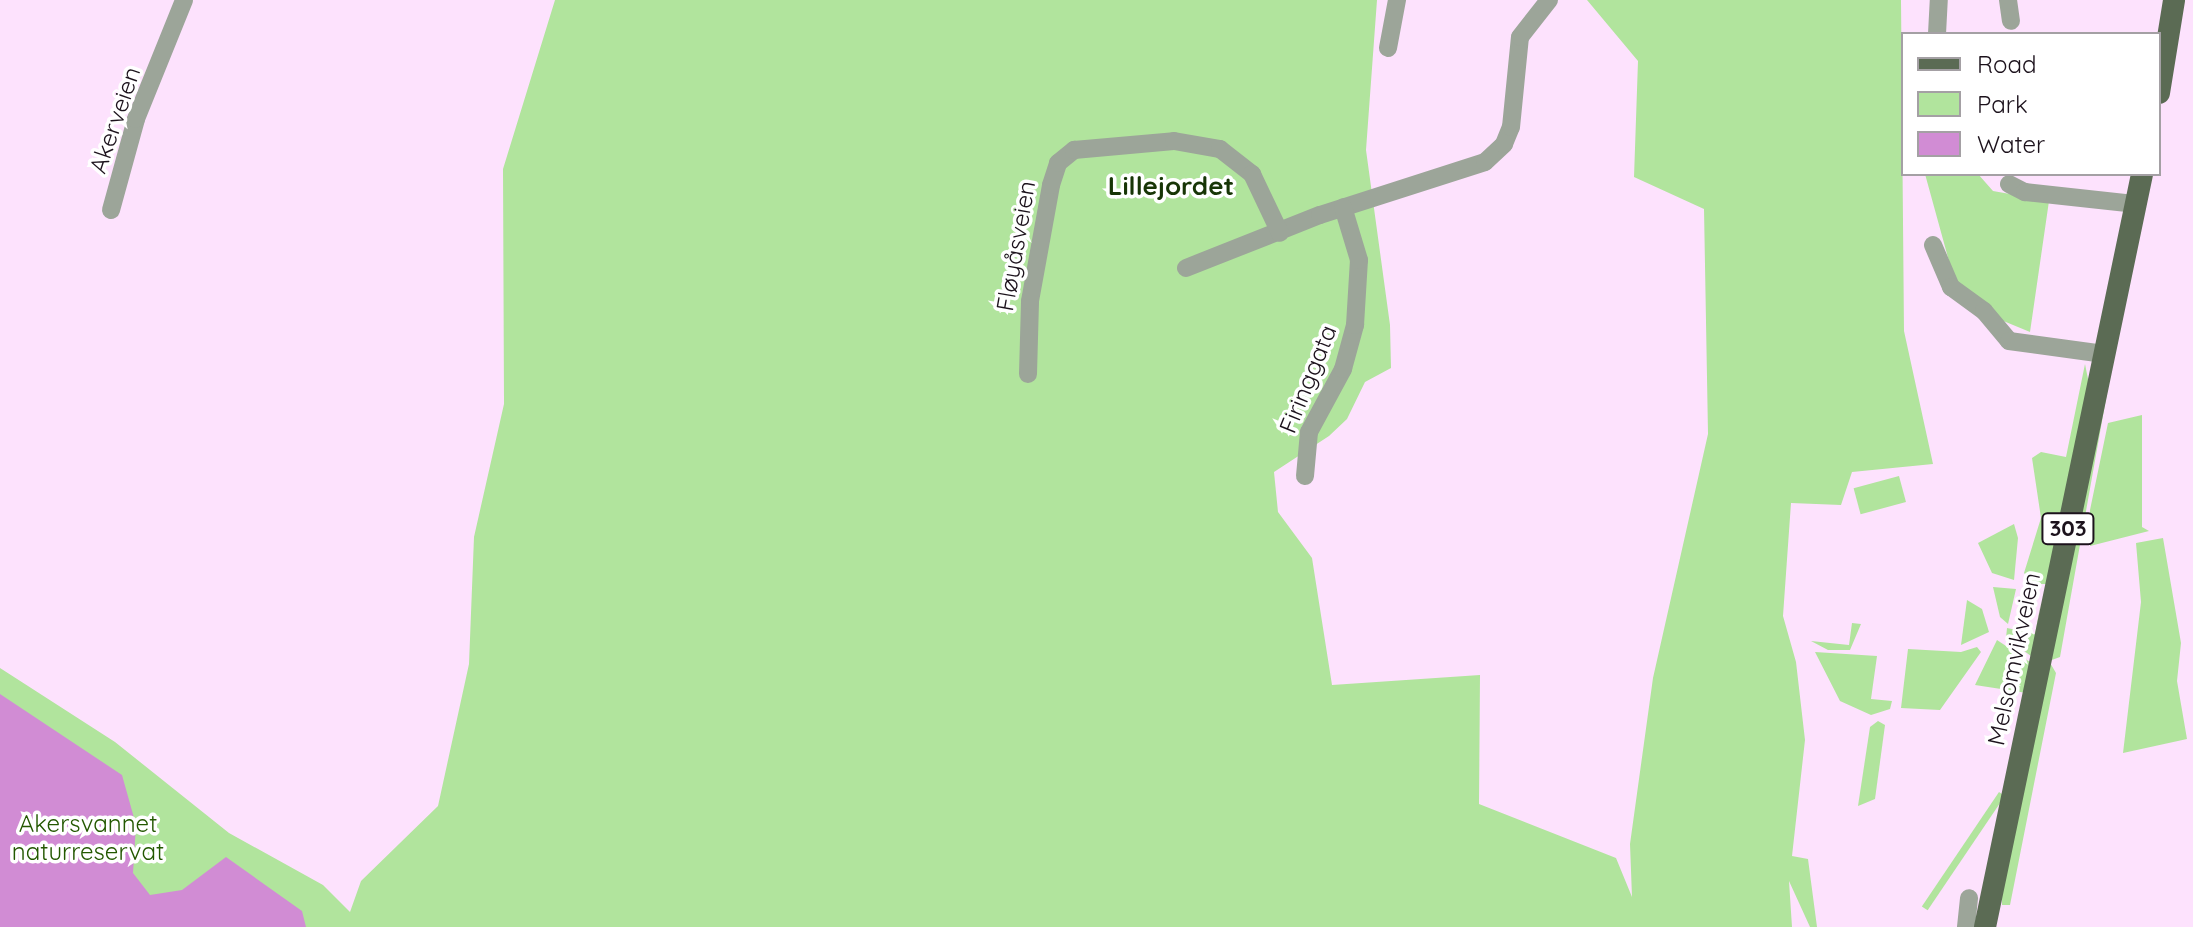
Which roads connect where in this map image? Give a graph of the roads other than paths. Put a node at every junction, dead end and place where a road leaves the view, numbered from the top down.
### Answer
1 (184, 0) edge
2 (1397, 0) edge
3 (1549, 0) edge
4 (1939, 0) edge
5 (2008, 0) edge
6 (2174, 0) edge
7 (2011, 21) dead end
8 (1937, 32) edge
9 (1388, 48) dead end
10 (2161, 81) edge
11 (2142, 176) edge
12 (2009, 184) dead end
13 (2136, 204) junction
14 (1343, 207) junction
15 (111, 210) dead end
16 (1280, 233) junction
17 (1933, 245) dead end
18 (1186, 268) dead end
19 (2104, 354) junction
20 (1028, 374) dead end
21 (1305, 476) dead end
22 (1969, 898) dead end
23 (1966, 927) edge
24 (1985, 927) edge

1 - 15 street, Akerveien
2 - 9 street
3 - 14 street
4 - 8 street
5 - 7 street
6 - 10 main road
11 - 13 main road, Melsomvikveien / 303
12 - 13 street
13 - 19 main road, Melsomvikveien / 303
14 - 16 street
14 - 21 street, Firinggata
16 - 18 street
16 - 20 street, Fløyåsveien
17 - 19 street
19 - 24 main road, Melsomvikveien / 303
22 - 23 street

